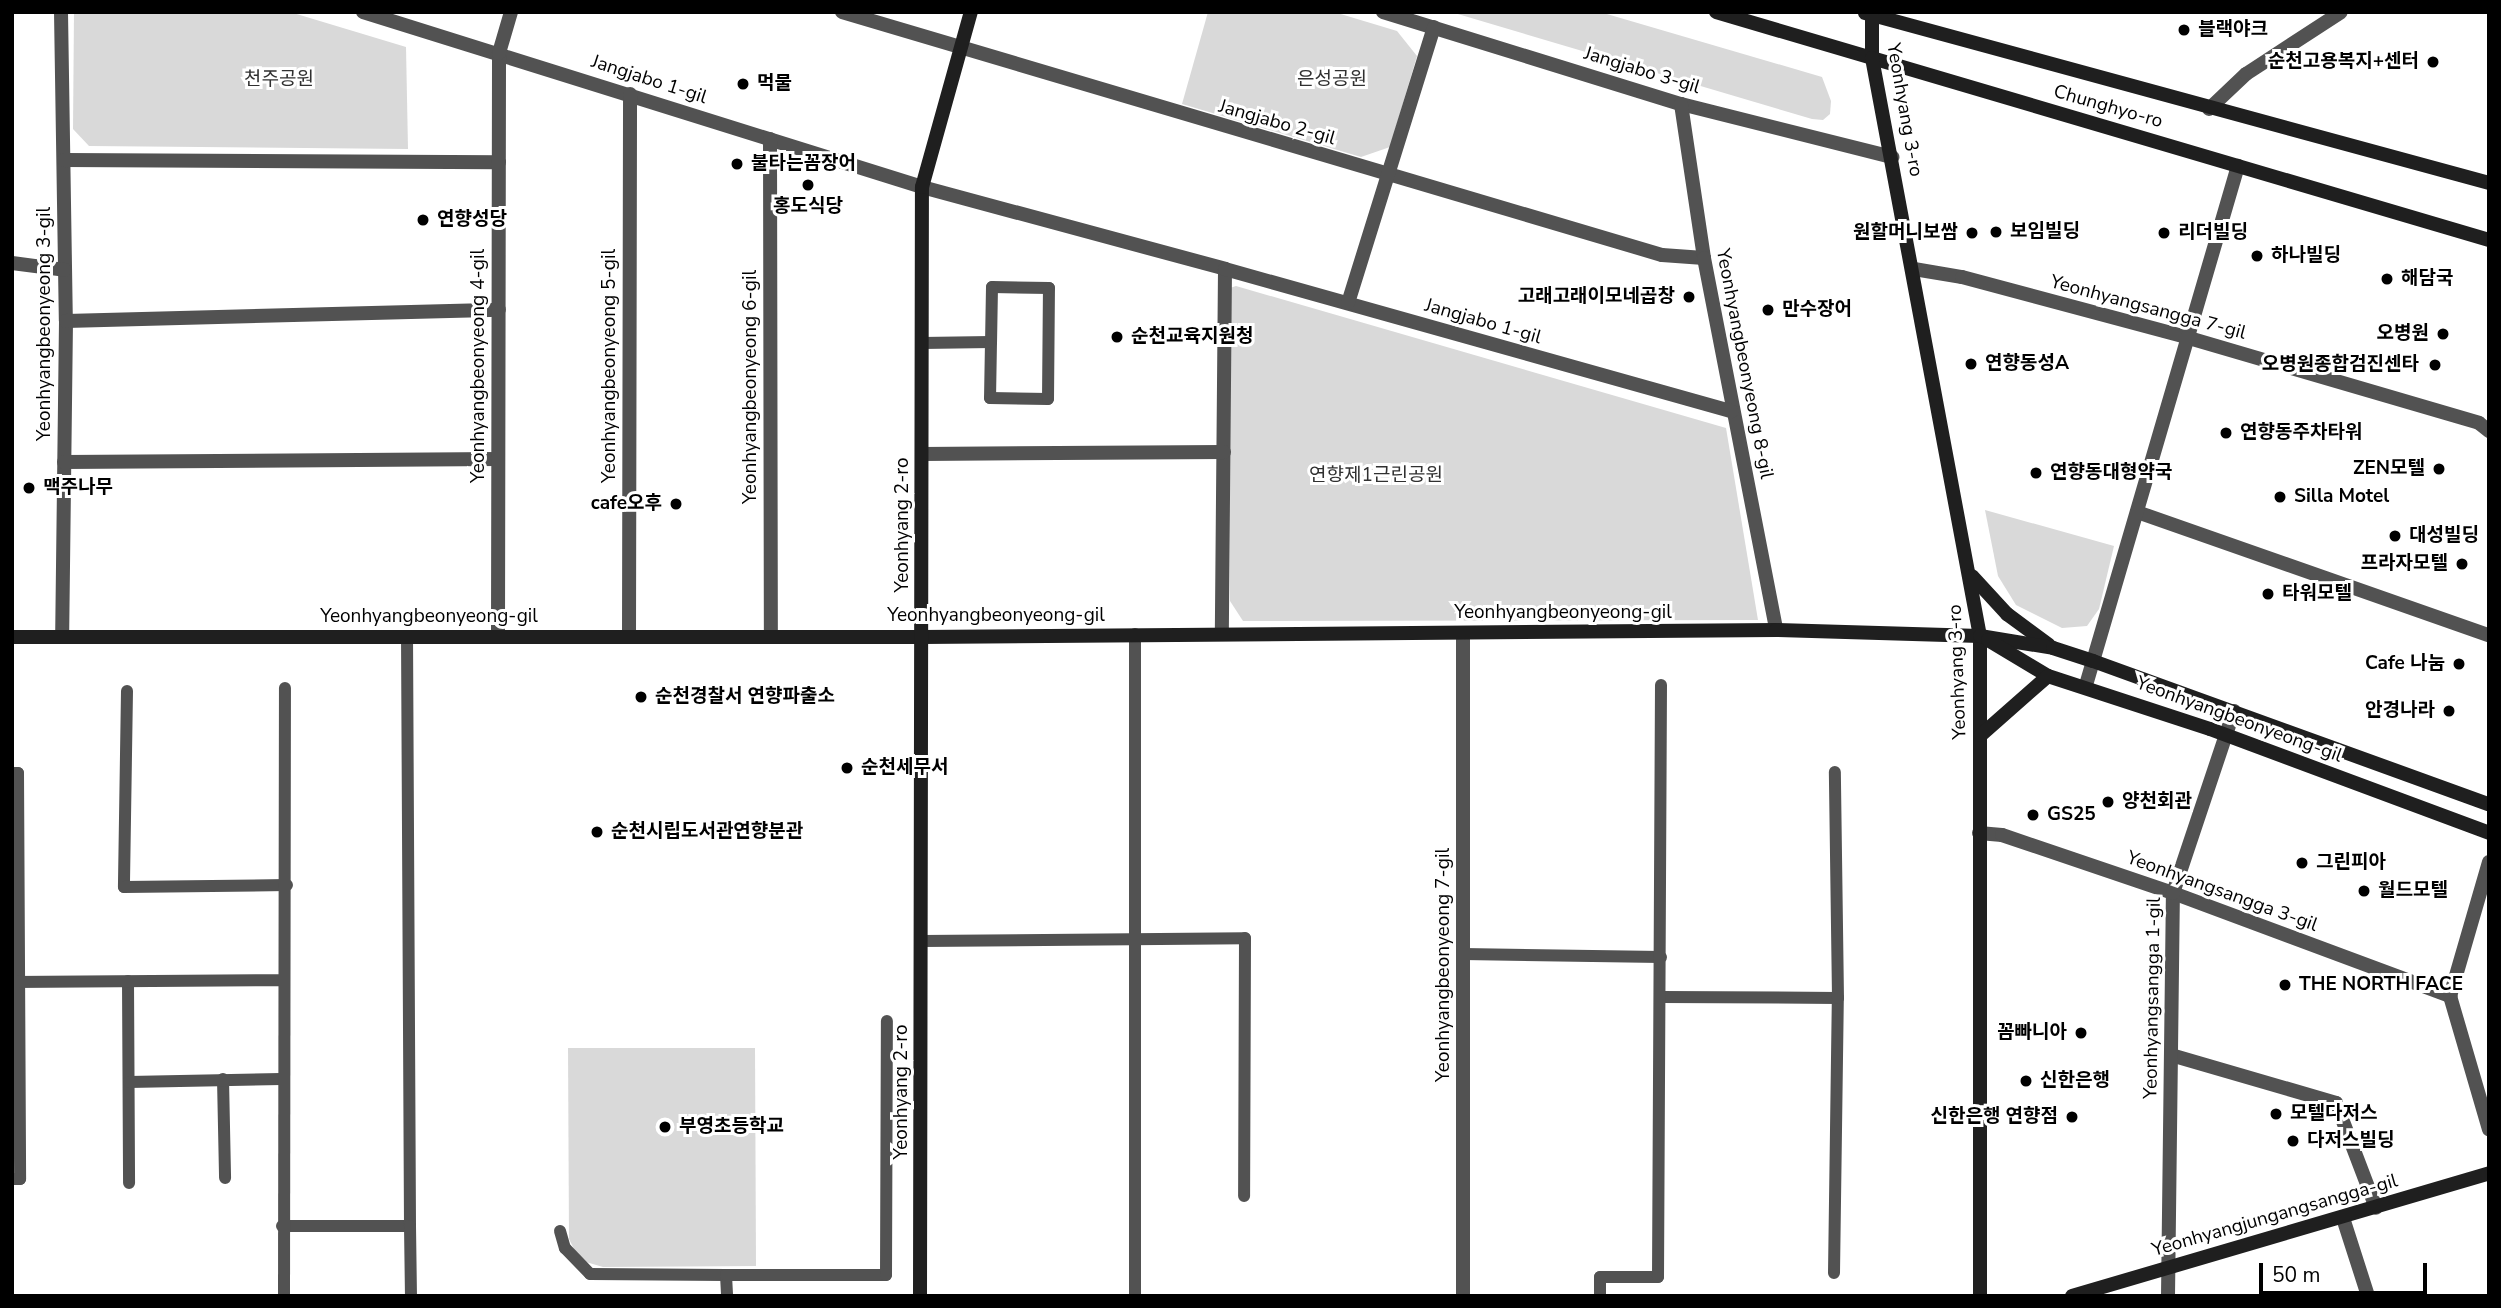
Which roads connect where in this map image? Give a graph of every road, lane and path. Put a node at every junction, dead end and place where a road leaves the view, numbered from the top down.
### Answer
1 (61, 12) edge
2 (363, 12) edge
3 (511, 12) edge
4 (842, 12) edge
5 (971, 12) edge
6 (1383, 12) edge
7 (1716, 12) edge
8 (2341, 12) edge
9 (1870, 13) edge
10 (1434, 27) junction
11 (960, 50) junction
12 (499, 53) junction
13 (1872, 58) junction
14 (630, 94) junction
15 (1681, 104) junction
16 (2209, 109) junction
17 (770, 139) junction
18 (1892, 157) junction
19 (64, 160) junction
20 (499, 162) junction
21 (2238, 166) junction
22 (1386, 176) junction
23 (2489, 183) edge
24 (922, 187) junction
25 (2489, 240) edge
26 (1704, 258) junction
27 (12, 263) edge
28 (1226, 269) junction
29 (65, 270) junction
30 (1914, 270) junction
31 (1348, 303) junction
32 (499, 310) junction
33 (66, 321) junction
34 (2189, 338) junction
35 (991, 342) junction
36 (922, 343) junction
37 (1731, 411) junction
38 (2489, 430) edge
39 (1224, 453) junction
40 (922, 454) junction
41 (498, 459) junction
42 (64, 462) junction
43 (2137, 513) junction
44 (1972, 576) junction
45 (1776, 630) junction
46 (1222, 632) junction
47 (1135, 634) junction
48 (1463, 634) junction
49 (2489, 635) edge
50 (62, 636) junction
51 (407, 636) junction
52 (771, 636) junction
53 (1980, 636) junction
54 (12, 637) edge
55 (498, 637) junction
56 (629, 637) junction
57 (922, 637) junction
58 (2053, 648) junction
59 (2093, 661) junction
60 (2048, 676) junction
61 (1661, 685) dead end
62 (2086, 685) junction
63 (285, 688) dead end
64 (127, 691) dead end
65 (2234, 711) junction
66 (1981, 735) junction
67 (2226, 735) junction
68 (1835, 772) dead end
69 (12, 773) edge
70 (2489, 804) edge
71 (1979, 833) junction
72 (2489, 833) edge
73 (2489, 862) edge
74 (15, 877) edge
75 (286, 885) junction
76 (2173, 893) junction
77 (1136, 940) junction
78 (922, 941) junction
79 (1463, 954) junction
80 (1661, 957) junction
81 (281, 980) junction
82 (128, 981) junction
83 (16, 982) edge
84 (2450, 996) junction
85 (1661, 997) junction
86 (1839, 998) junction
87 (887, 1021) dead end
88 (15, 1029) edge
89 (2171, 1055) junction
90 (223, 1079) junction
91 (281, 1079) junction
92 (129, 1082) junction
93 (2489, 1129) edge
94 (2489, 1173) edge
95 (225, 1178) dead end
96 (12, 1180) edge
97 (129, 1183) dead end
98 (1244, 1196) dead end
99 (2376, 1208) junction
100 (2343, 1218) junction
101 (282, 1226) junction
102 (410, 1226) junction
103 (560, 1231) dead end
104 (2168, 1266) junction
105 (1834, 1273) dead end
106 (726, 1275) junction
107 (284, 1296) edge
108 (411, 1296) edge
109 (727, 1296) edge
110 (920, 1296) edge
111 (1135, 1296) edge
112 (1463, 1296) edge
113 (1600, 1296) edge
114 (1980, 1296) edge
115 (2072, 1296) edge
116 (2168, 1296) edge
117 (2368, 1296) edge

1 - 19 street, Yeonhyangbeonyeong 3-gil
2 - 12 street, Jangjabo 1-gil
3 - 12 street, Yeonhyangbeonyeong 4-gil
4 - 11 street, Jangjabo 2-gil
5 - 11 street, Yeonhyang 2-ro
6 - 10 street, Jangjabo 3-gil
7 - 13 street, Chunghyo-ro
8 - 16 street
9 - 13 street, Yeonhyang 3-ro
9 - 16 street, Chunghyo-ro
10 - 15 street, Jangjabo 3-gil
10 - 22 street
11 - 22 street, Jangjabo 2-gil
11 - 24 street, Yeonhyang 2-ro
12 - 14 street, Jangjabo 1-gil
12 - 20 street, Yeonhyangbeonyeong 4-gil
13 - 18 street, Yeonhyang 3-ro
13 - 21 street, Chunghyo-ro
14 - 17 street, Jangjabo 1-gil
14 - 56 street, Yeonhyangbeonyeong 5-gil
15 - 18 street, Jangjabo 3-gil
15 - 26 street, Yeonhyangbeonyeong 8-gil
16 - 23 street, Chunghyo-ro
17 - 24 street, Jangjabo 1-gil
17 - 52 street, Yeonhyangbeonyeong 6-gil
18 - 30 street, Yeonhyang 3-ro
19 - 20 street
19 - 29 street, Yeonhyangbeonyeong 3-gil
20 - 32 street, Yeonhyangbeonyeong 4-gil
21 - 25 street, Chunghyo-ro
21 - 34 street
22 - 26 street, Jangjabo 2-gil
22 - 31 street
24 - 28 street, Jangjabo 1-gil
24 - 36 street, Yeonhyang 2-ro
26 - 37 street, Yeonhyangbeonyeong 8-gil
27 - 29 street
28 - 31 street, Jangjabo 1-gil
28 - 39 street
29 - 33 street, Yeonhyangbeonyeong 3-gil
30 - 34 street, Yeonhyangsangga 7-gil
30 - 44 street, Yeonhyang 3-ro
31 - 37 street, Jangjabo 1-gil
32 - 33 street
32 - 41 street, Yeonhyangbeonyeong 4-gil
33 - 42 street, Yeonhyangbeonyeong 3-gil
34 - 38 street, Yeonhyangsangga 7-gil
34 - 43 street
35 - 35 lane
35 - 36 lane
36 - 40 street, Yeonhyang 2-ro
37 - 45 street, Yeonhyangbeonyeong 8-gil
39 - 40 street
39 - 46 street
40 - 57 street, Yeonhyang 2-ro
41 - 42 street
41 - 55 street, Yeonhyangbeonyeong 4-gil
42 - 50 street, Yeonhyangbeonyeong 3-gil
43 - 49 street
43 - 59 street
44 - 53 street, Yeonhyang 3-ro
44 - 58 street
45 - 48 street, Yeonhyangbeonyeong-gil
45 - 53 street, Yeonhyangbeonyeong-gil
46 - 47 street, Yeonhyangbeonyeong-gil
46 - 48 street, Yeonhyangbeonyeong-gil
47 - 57 street, Yeonhyangbeonyeong-gil
47 - 77 lane
48 - 79 street, Yeonhyangbeonyeong 7-gil
50 - 51 street, Yeonhyangbeonyeong-gil
50 - 54 street, Yeonhyangbeonyeong-gil
51 - 55 street, Yeonhyangbeonyeong-gil
51 - 102 lane
52 - 56 street, Yeonhyangbeonyeong-gil
52 - 57 street, Yeonhyangbeonyeong-gil
53 - 58 street, Yeonhyangbeonyeong-gil
53 - 60 street, Yeonhyangbeonyeong-gil
53 - 66 street, Yeonhyang 3-ro
55 - 56 street, Yeonhyangbeonyeong-gil
57 - 78 street, Yeonhyang 2-ro
58 - 59 street, Yeonhyangbeonyeong-gil
59 - 62 street
59 - 65 street, Yeonhyangbeonyeong-gil
60 - 62 street, Yeonhyangbeonyeong-gil
60 - 66 street
61 - 80 lane
62 - 67 street, Yeonhyangbeonyeong-gil
63 - 75 lane
64 - 75 lane
65 - 67 street, Yeonhyangsangga 1-gil
65 - 70 street, Yeonhyangbeonyeong-gil
66 - 71 street, Yeonhyang 3-ro
67 - 72 street, Yeonhyangbeonyeong-gil
67 - 76 street, Yeonhyangsangga 1-gil
68 - 86 lane
69 - 74 lane
71 - 76 street, Yeonhyangsangga 3-gil
71 - 114 street, Yeonhyang 3-ro
73 - 84 street
74 - 83 lane
75 - 81 lane
76 - 84 street, Yeonhyangsangga 3-gil
76 - 89 street, Yeonhyangsangga 1-gil
77 - 78 lane
77 - 98 lane
77 - 111 lane
78 - 110 street, Yeonhyang 2-ro
79 - 80 lane
79 - 112 street, Yeonhyangbeonyeong 7-gil
80 - 85 lane
81 - 82 lane
81 - 91 lane
82 - 83 lane
82 - 92 lane
83 - 88 lane
84 - 93 street
85 - 86 lane
85 - 113 lane
86 - 105 lane
87 - 106 lane
88 - 96 lane
89 - 99 street
89 - 104 street, Yeonhyangsangga 1-gil
90 - 91 lane
90 - 92 lane
90 - 95 lane
91 - 101 lane
92 - 97 lane
94 - 99 street, Yeonhyangjungangsangga-gil
99 - 100 street, Yeonhyangjungangsangga-gil
100 - 104 street, Yeonhyangjungangsangga-gil
100 - 117 street
101 - 102 lane
101 - 107 lane
102 - 108 lane
103 - 106 lane
104 - 115 street, Yeonhyangjungangsangga-gil
104 - 116 street, Yeonhyangsangga 1-gil
106 - 109 lane

